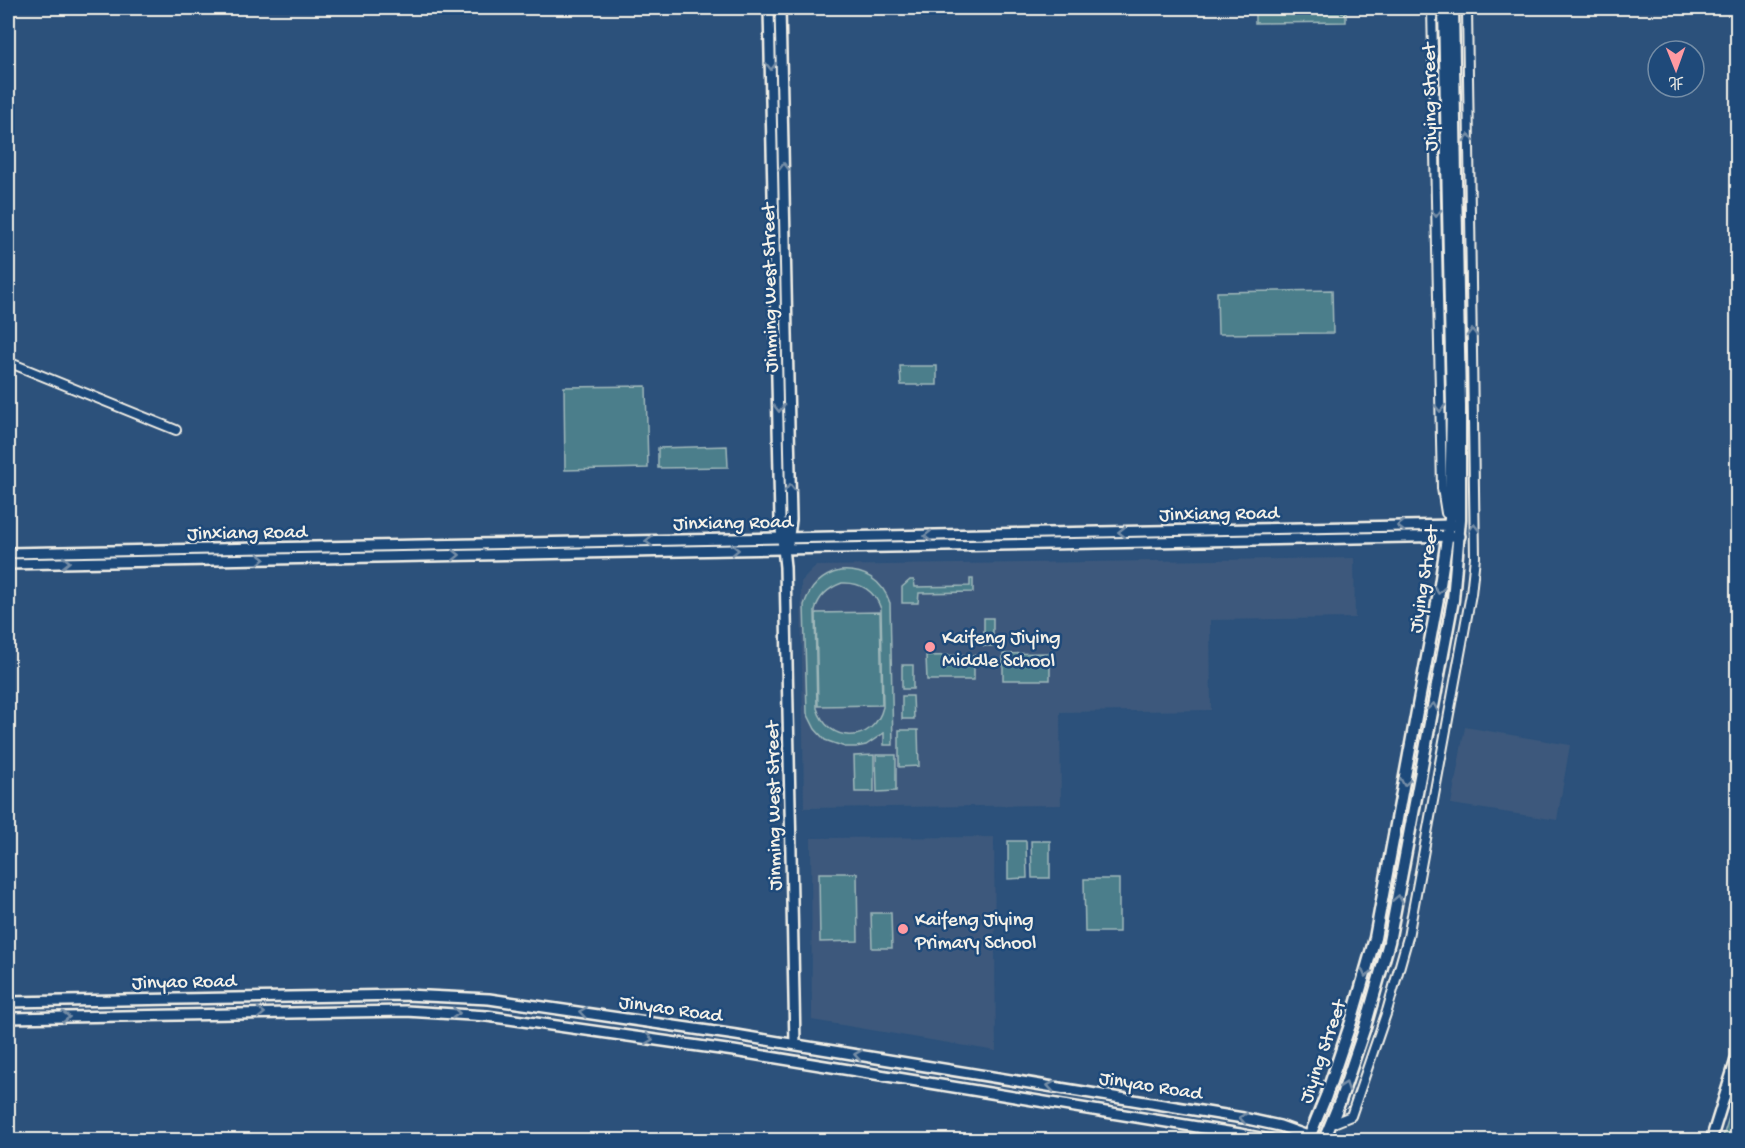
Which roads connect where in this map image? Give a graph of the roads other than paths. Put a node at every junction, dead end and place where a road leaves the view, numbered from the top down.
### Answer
1 (769, 8) edge
2 (780, 8) edge
3 (1432, 8) edge
4 (1444, 8) edge
5 (1453, 8) edge
6 (1467, 8) edge
7 (8, 362) edge
8 (176, 430) dead end
9 (1454, 531) junction
10 (785, 538) junction
11 (785, 549) junction
12 (8, 553) edge
13 (8, 564) edge
14 (8, 1002) edge
15 (8, 1018) edge
16 (795, 1044) junction
17 (1737, 1053) edge
18 (1331, 1124) junction
19 (1312, 1139) edge
20 (1271, 1140) edge
21 (1324, 1140) edge
22 (1712, 1140) edge

1 -> 10 street, Jinming West Street
10 -> 2 street, Jinming West Street
3 -> 9 street
4 - 9 main road, Jiying Street
5 - 9 main road, Jiying Street
18 -> 6 street
7 - 8 street
9 -> 10 street, Jinxiang Road
9 - 11 street, Jinxiang Road
18 -> 9 main road, Jiying Street
9 -> 19 main road, Jiying Street
10 - 11 street, Jinming West Street
10 -> 12 street, Jinxiang Road
13 -> 11 street, Jinxiang Road
11 - 16 street, Jinming West Street
16 -> 14 street, Jinyao Road
15 -> 20 street, Jinyao Road
19 -> 16 street, Jinyao Road
17 - 22 street
18 - 21 main road, Jiying Street

